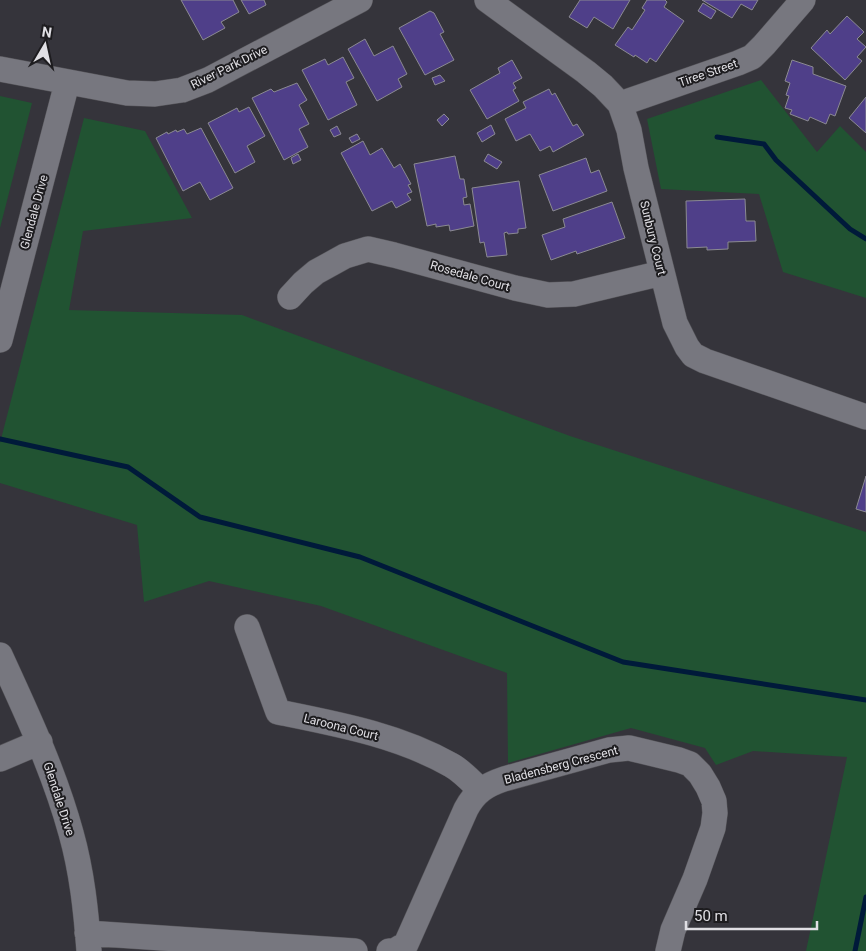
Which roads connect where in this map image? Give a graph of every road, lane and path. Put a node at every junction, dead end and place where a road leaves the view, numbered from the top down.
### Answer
1 (360, 0) edge
2 (487, 0) edge
3 (803, 0) edge
4 (0, 69) edge
5 (67, 83) junction
6 (620, 104) junction
7 (662, 273) junction
8 (290, 297) dead end
9 (0, 340) edge
10 (866, 417) edge
11 (247, 627) dead end
12 (0, 655) edge
13 (40, 742) junction
14 (0, 759) edge
15 (480, 790) junction
16 (88, 942) edge
17 (403, 949) edge
18 (355, 951) edge
19 (668, 951) edge

1 - 5 street, River Park Drive
2 - 6 street, Sunbury Court
3 - 6 street, Tiree Street
4 - 5 street, River Park Drive
5 - 9 street, Glendale Drive
6 - 7 street, Sunbury Court
7 - 8 street, Rosedale Court
7 - 10 street, Sunbury Court
11 - 15 street, Laroona Court
12 - 13 street, Glendale Drive
13 - 14 street
13 - 16 street, Glendale Drive
15 - 17 street, Bladensberg Crescent
15 - 19 street, Bladensberg Crescent
16 - 18 street

